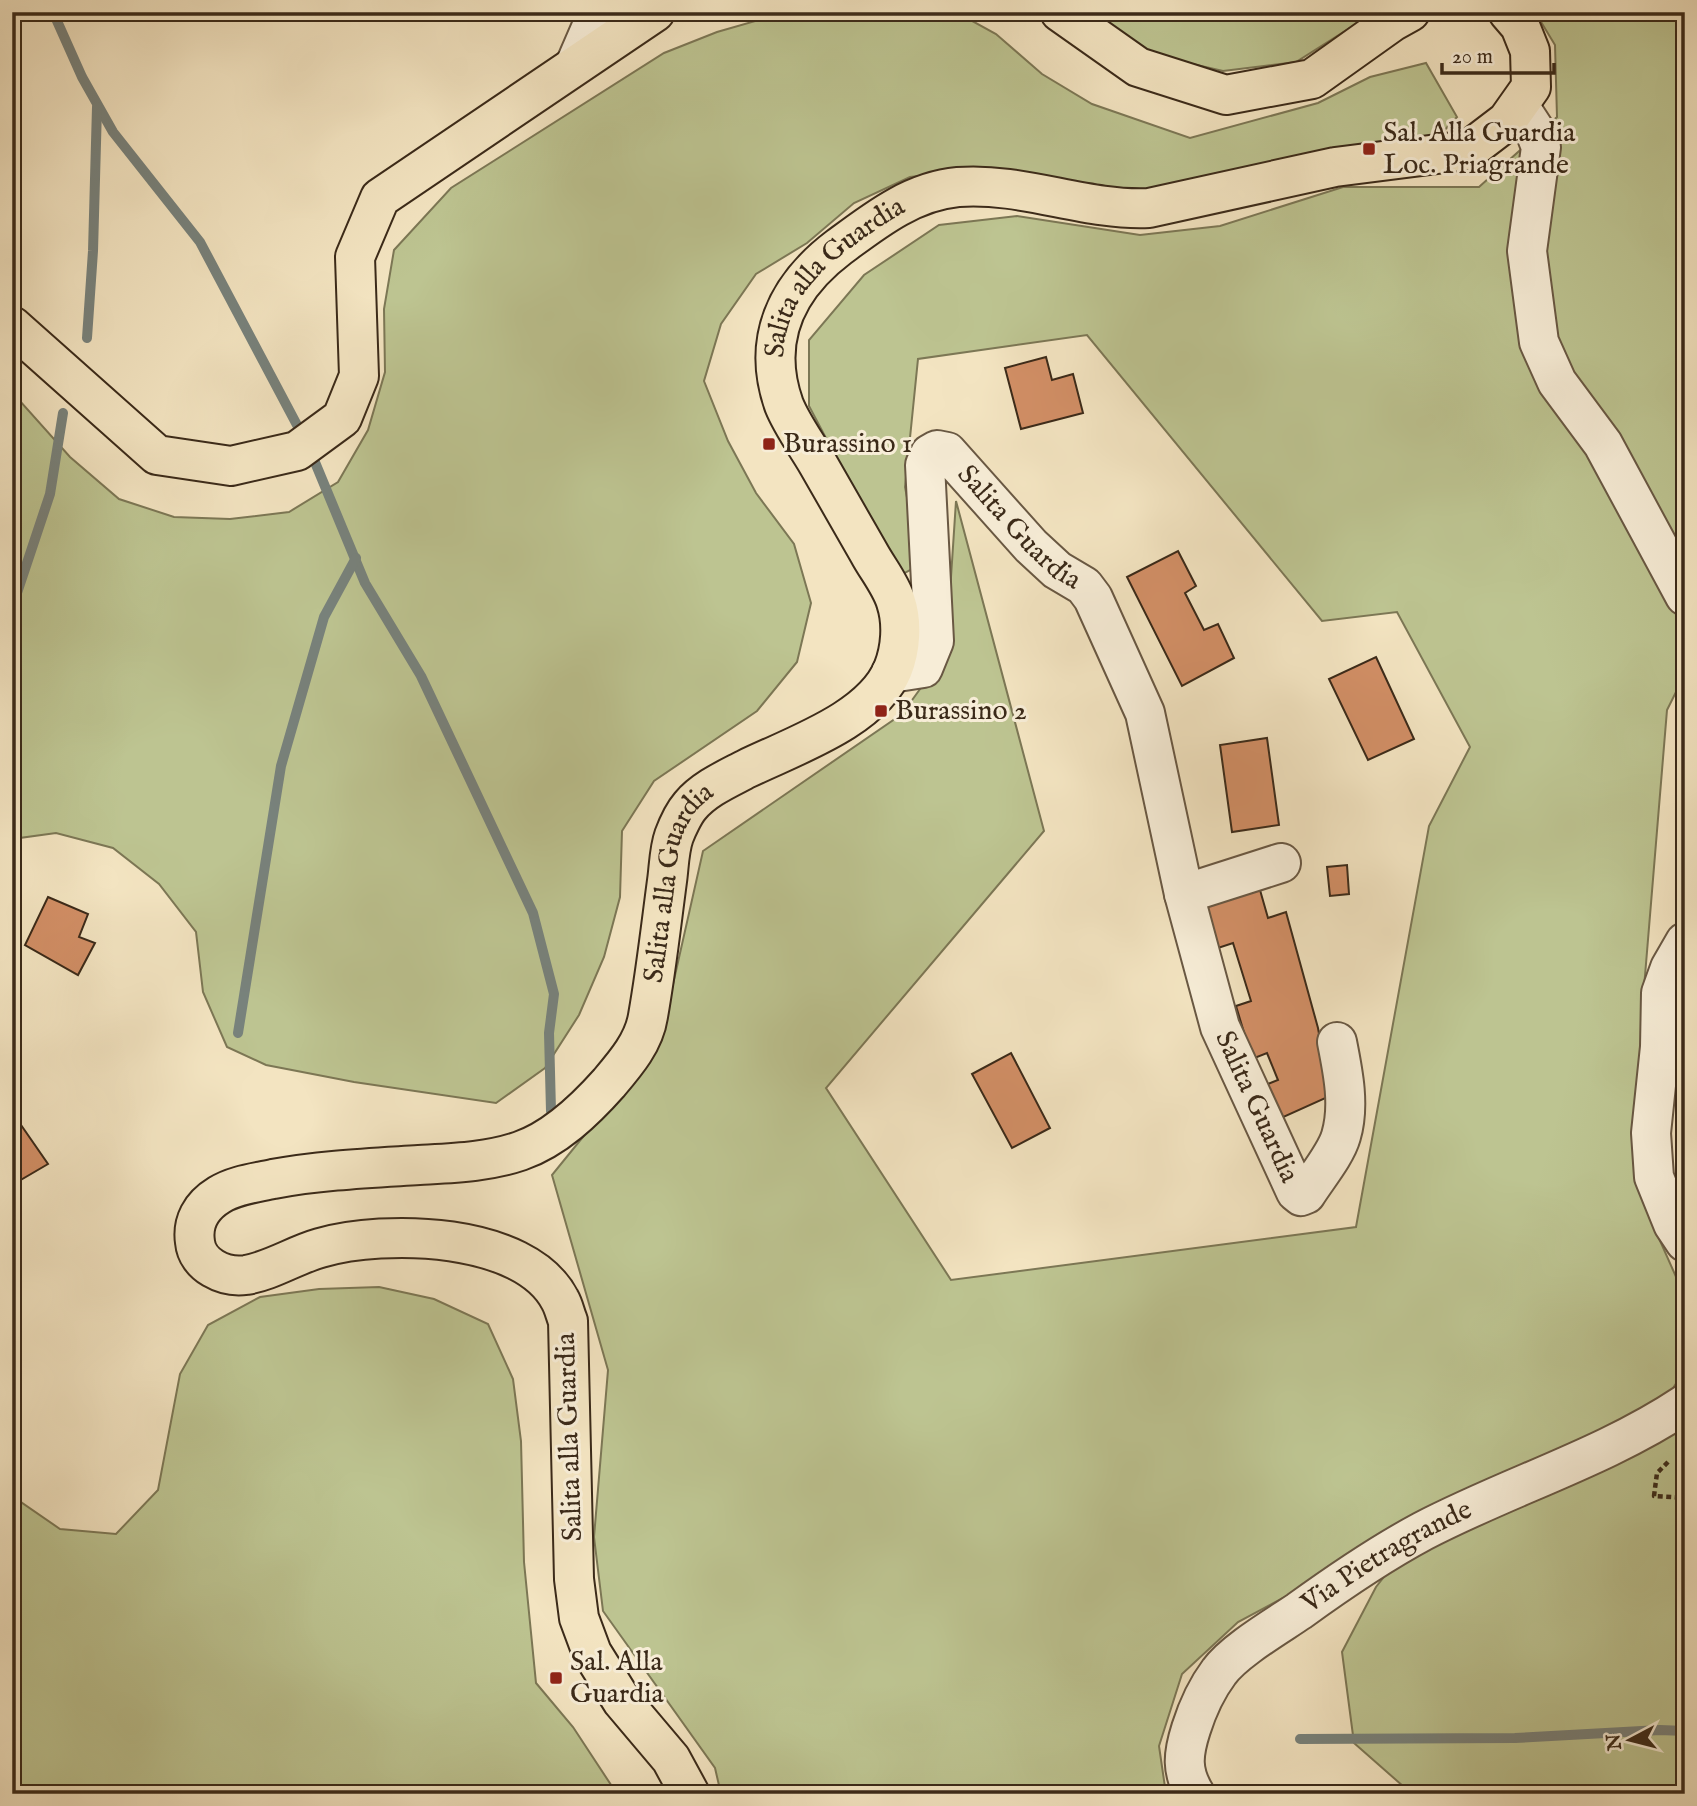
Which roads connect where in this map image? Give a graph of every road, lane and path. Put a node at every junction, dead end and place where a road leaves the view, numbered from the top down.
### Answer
1 (598, 12) edge
2 (655, 12) edge
3 (1060, 12) edge
4 (1410, 12) edge
5 (1508, 12) edge
6 (575, 65) junction
7 (1519, 106) junction
8 (12, 326) edge
9 (1685, 596) edge
10 (891, 673) junction
11 (1281, 863) dead end
12 (1184, 894) junction
13 (1685, 942) edge
14 (1338, 1042) dead end
15 (1685, 1242) edge
16 (1685, 1404) edge
17 (1673, 1457) dead end
18 (1685, 1498) edge
19 (690, 1794) edge
20 (1195, 1794) edge

1 - 6 street
2 - 6 main road
3 - 4 main road
5 - 7 main road, Salita alla Guardia
6 - 8 main road
7 - 9 street
7 - 10 main road, Salita alla Guardia
10 - 12 street, Salita Guardia
10 - 19 main road, Salita alla Guardia
11 - 12 street
12 - 14 street, Salita Guardia
13 - 15 street
16 - 20 street, Via Pietragrande
17 - 18 path

